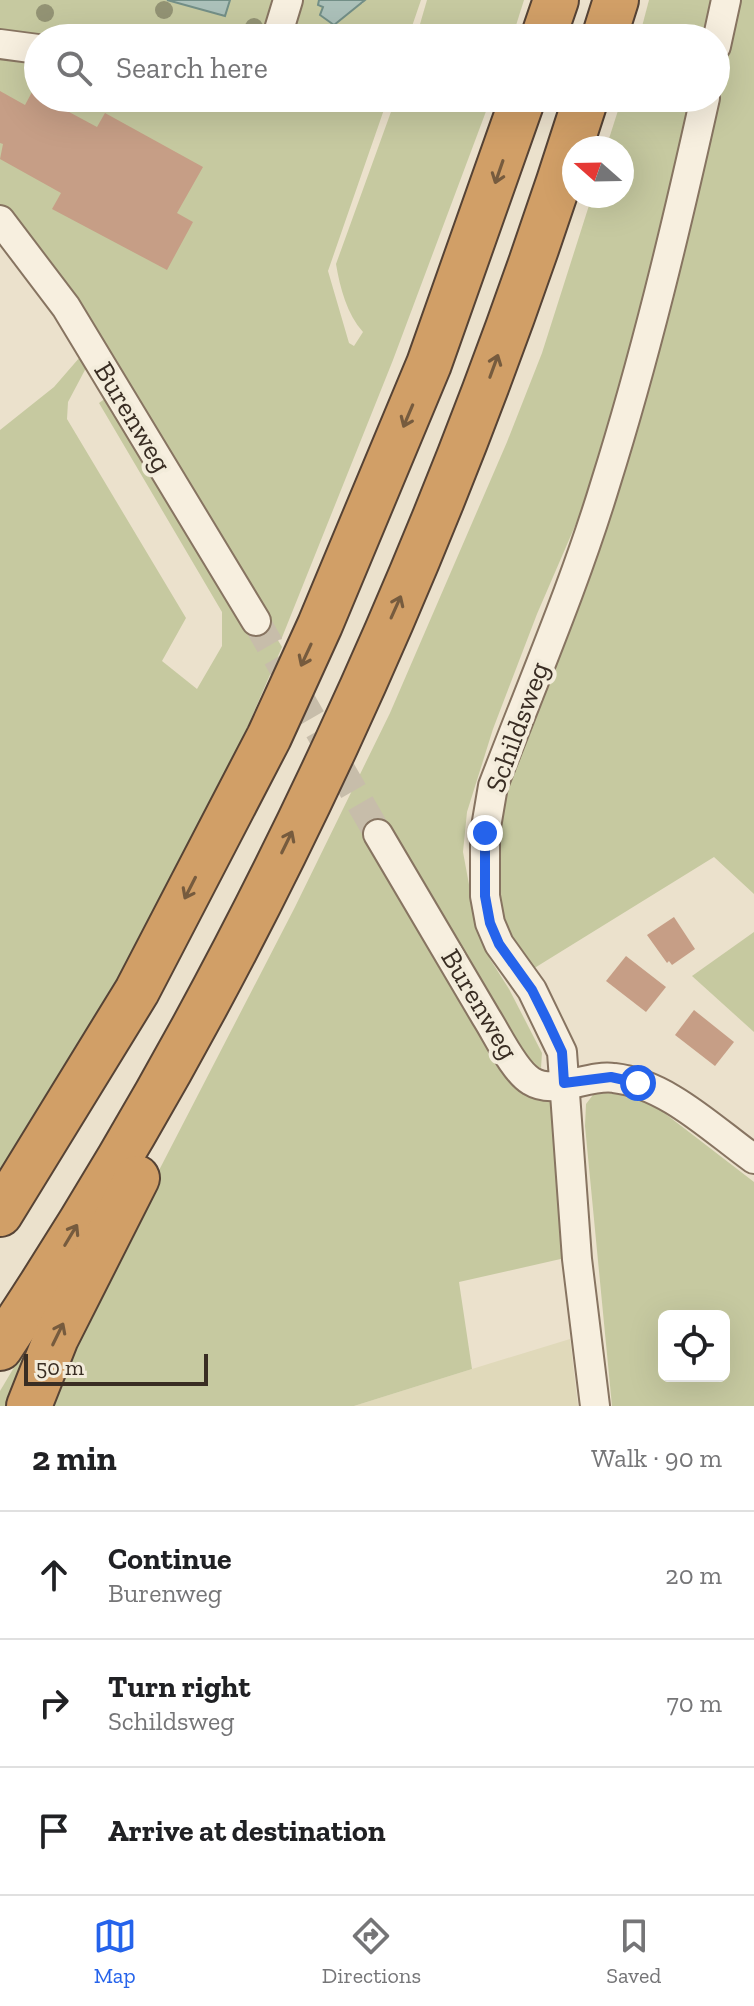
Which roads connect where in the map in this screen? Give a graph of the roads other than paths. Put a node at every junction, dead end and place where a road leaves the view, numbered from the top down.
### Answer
1 (288, 0) edge
2 (556, 0) edge
3 (616, 0) edge
4 (726, 0) edge
5 (281, 24) edge
6 (548, 24) edge
7 (608, 24) edge
8 (721, 24) edge
9 (0, 44) edge
10 (24, 47) edge
11 (518, 112) edge
12 (582, 112) edge
13 (702, 112) edge
14 (0, 220) edge
15 (256, 621) tunnel mouth
16 (378, 834) tunnel mouth
17 (201, 1012) junction
18 (564, 1083) junction
19 (754, 1159) edge
20 (0, 1214) edge
21 (0, 1348) edge
22 (29, 1406) edge
23 (595, 1406) edge

1 - 5 street
2 - 6 highway
3 - 7 highway
4 - 8 street
9 - 10 street
11 -> 20 highway
17 -> 12 highway
13 - 18 street, Schildsweg
14 - 15 street, Burenweg
16 - 18 street, Burenweg
21 -> 17 highway
22 -> 17 highway
18 - 19 street, Burenweg
18 - 23 street, Schildsweg

